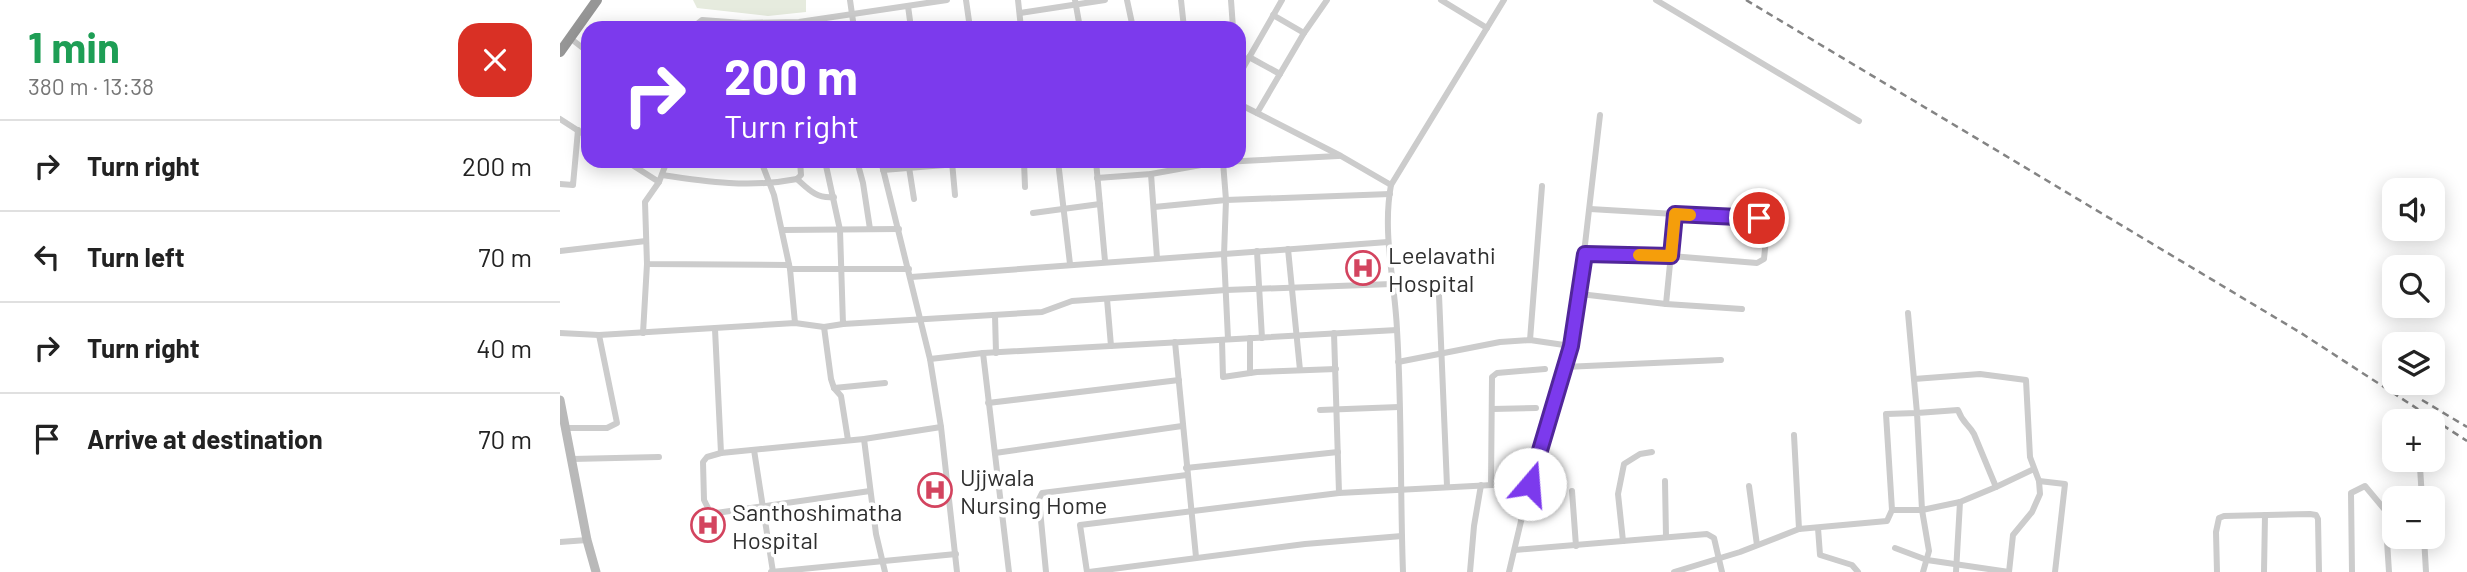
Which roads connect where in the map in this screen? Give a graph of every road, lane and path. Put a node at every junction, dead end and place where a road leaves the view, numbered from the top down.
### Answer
1 (597, 0) edge
2 (850, 0) edge
3 (947, 0) edge
4 (966, 0) edge
5 (1018, 0) edge
6 (1105, 0) edge
7 (1127, 0) edge
8 (1181, 0) edge
9 (1231, 0) edge
10 (1282, 0) edge
11 (1327, 0) edge
12 (1441, 0) edge
13 (1504, 0) edge
14 (1656, 0) edge
15 (1075, 2) edge
16 (908, 6) junction
17 (1020, 13) junction
18 (852, 15) junction
19 (1273, 15) junction
20 (825, 20) joint
21 (582, 21) edge
22 (820, 21) edge
23 (853, 21) edge
24 (910, 21) edge
25 (969, 21) edge
26 (1021, 21) edge
27 (1079, 21) edge
28 (1132, 21) edge
29 (1183, 21) edge
30 (1232, 21) edge
31 (581, 23) edge
32 (1487, 28) junction
33 (1304, 33) junction
34 (570, 38) junction
35 (581, 47) edge
36 (560, 52) edge
37 (1249, 57) junction
38 (1246, 62) edge
39 (1280, 74) junction
40 (1246, 108) edge
41 (1257, 113) junction
42 (1600, 115) dead end
43 (560, 119) edge
44 (1859, 121) dead end
45 (578, 130) junction
46 (581, 132) edge
47 (1341, 156) junction
48 (1246, 161) edge
49 (639, 168) edge
50 (664, 168) edge
51 (764, 168) edge
52 (801, 168) edge
53 (827, 168) edge
54 (859, 168) edge
55 (892, 168) edge
56 (910, 168) edge
57 (952, 168) edge
58 (1024, 168) edge
59 (1059, 168) edge
60 (1096, 168) edge
61 (1187, 168) edge
62 (1223, 168) edge
63 (883, 170) joint
64 (1151, 174) junction
65 (1097, 178) junction
66 (660, 179) junction
67 (797, 179) junction
68 (560, 184) edge
69 (771, 184) junction
70 (1391, 186) junction
71 (1542, 186) dead end
72 (1025, 187) dead end
73 (1390, 194) junction
74 (955, 195) dead end
75 (834, 197) junction
76 (914, 199) dead end
77 (1226, 200) junction
78 (1100, 204) junction
79 (1065, 207) junction
80 (1154, 207) junction
81 (1590, 209) junction
82 (1033, 213) dead end
83 (1675, 214) junction
84 (870, 229) junction
85 (899, 229) junction
86 (782, 230) junction
87 (840, 230) junction
88 (646, 241) junction
89 (1388, 242) junction
90 (1288, 248) junction
91 (560, 251) edge
92 (1257, 251) junction
93 (1585, 254) junction
94 (1224, 255) junction
95 (1671, 256) junction
96 (1157, 258) junction
97 (1105, 261) junction
98 (647, 264) junction
99 (1070, 264) junction
100 (790, 267) junction
101 (842, 271) junction
102 (910, 273) junction
103 (1392, 284) junction
104 (1260, 288) junction
105 (1226, 289) junction
106 (1292, 289) junction
107 (1580, 294) junction
108 (1439, 295) dead end
109 (1107, 299) junction
110 (1666, 304) junction
111 (1742, 309) dead end
112 (1908, 313) dead end
113 (995, 315) junction
114 (921, 319) junction
115 (795, 323) junction
116 (843, 324) junction
117 (824, 327) junction
118 (715, 329) junction
119 (1397, 330) junction
120 (560, 333) edge
121 (643, 333) junction
122 (1334, 334) junction
123 (599, 335) junction
124 (1298, 335) junction
125 (1250, 338) junction
126 (1262, 338) junction
127 (1225, 340) junction
128 (1530, 340) junction
129 (1175, 342) junction
130 (1111, 346) junction
131 (1571, 346) junction
132 (983, 353) junction
133 (996, 353) junction
134 (1441, 355) junction
135 (930, 359) junction
136 (1721, 360) dead end
137 (1398, 362) junction
138 (1563, 367) junction
139 (1336, 369) junction
140 (1545, 369) dead end
141 (1300, 370) junction
142 (1250, 373) junction
143 (1914, 379) junction
144 (1179, 380) junction
145 (885, 383) dead end
146 (834, 388) junction
147 (560, 400) edge
148 (988, 403) junction
149 (1399, 407) junction
150 (1536, 408) dead end
151 (1492, 409) junction
152 (1321, 410) dead end
153 (1337, 410) junction
154 (1917, 413) junction
155 (1182, 426) junction
156 (566, 428) junction
157 (941, 428) junction
158 (1794, 435) dead end
159 (864, 439) junction
160 (848, 440) junction
161 (754, 450) junction
162 (1338, 452) junction
163 (721, 453) junction
164 (995, 453) junction
165 (1652, 453) dead end
166 (659, 457) dead end
167 (572, 459) junction
168 (2034, 469) junction
169 (1187, 472) junction
170 (1665, 481) dead end
171 (2039, 481) junction
172 (1491, 484) junction
173 (1530, 484) junction
174 (1481, 485) junction
175 (1447, 486) junction
176 (1749, 486) dead end
177 (1996, 487) junction
178 (1401, 489) junction
179 (870, 491) junction
180 (1572, 491) dead end
181 (1339, 493) junction
182 (1960, 502) junction
183 (764, 506) junction
184 (1892, 510) junction
185 (1922, 510) junction
186 (1191, 511) junction
187 (2265, 515) junction
188 (1818, 528) junction
189 (1799, 529) junction
190 (1402, 536) junction
191 (1666, 537) junction
192 (587, 540) junction
193 (1623, 541) junction
194 (560, 542) edge
195 (1757, 545) junction
196 (1576, 546) junction
197 (1895, 548) dead end
198 (2425, 549) edge
199 (1515, 550) junction
200 (956, 554) junction
201 (1196, 557) junction
202 (1720, 559) junction
203 (1927, 560) junction
204 (882, 563) junction
205 (824, 569) edge
206 (1957, 569) edge
207 (1697, 570) edge
208 (596, 572) edge
209 (772, 572) edge
210 (885, 572) edge
211 (957, 572) edge
212 (1009, 572) edge
213 (1046, 572) edge
214 (1088, 572) edge
215 (1403, 572) edge
216 (1470, 572) edge
217 (1509, 572) edge
218 (1674, 572) edge
219 (1722, 572) edge
220 (1858, 572) edge
221 (1923, 572) edge
222 (2009, 572) edge
223 (2055, 572) edge
224 (2217, 572) edge
225 (2264, 572) edge
226 (2319, 572) edge
227 (2352, 572) edge
228 (2389, 572) edge
229 (2426, 572) edge

1 - 21 highway
2 - 18 street
3 - 16 street
4 - 25 street
5 - 17 street
6 - 15 street
7 - 28 street
8 - 29 street
9 - 30 street
10 - 19 street
11 - 33 street
12 - 32 street
13 - 32 street
14 - 44 street
15 - 17 street
15 - 27 street
16 - 18 street
16 - 24 street
17 - 26 street
18 - 20 street
18 - 23 street
19 - 33 street
19 - 37 street
20 - 22 street
31 - 34 highway
32 - 70 street
33 - 39 street
34 - 35 street
34 - 36 highway
37 - 38 street
37 - 39 street
39 - 41 street
40 - 41 street
41 - 47 street
42 - 81 street
43 - 45 street
45 - 46 street
45 - 68 street
47 - 48 street
47 - 70 street
49 - 66 street
50 - 66 street
51 - 69 street
52 - 67 street
53 - 75 street
54 - 84 street
55 - 63 street
56 - 76 street
57 - 74 street
58 - 72 street
59 - 79 street
60 - 65 street
61 - 64 street
62 - 77 street
63 - 85 street
64 - 65 street
64 - 80 street
65 - 78 street
66 - 69 street
66 - 88 street
67 - 69 street
67 - 75 street
69 - 86 street
70 - 73 street
71 - 128 street
73 - 77 street
73 - 89 street
75 - 87 street
77 - 80 street
77 - 94 street
78 - 79 street
78 - 97 street
79 - 82 street
79 - 99 street
80 - 96 street
81 - 83 street
81 - 93 street
83 - 95 street
83 - 95 street
84 - 85 street
84 - 87 street
85 - 102 street
86 - 87 street
86 - 100 street
87 - 101 street
88 - 91 street
88 - 98 street
89 - 90 street
89 - 103 street
90 - 92 street
90 - 106 street
92 - 94 street
92 - 104 street
93 - 95 street
93 - 107 street
94 - 96 street
94 - 105 street
95 - 110 street
96 - 97 street
97 - 99 street
98 - 100 street
98 - 121 street
99 - 102 street
100 - 101 street
100 - 115 street
101 - 102 street
101 - 116 street
102 - 114 street
103 - 106 street
103 - 119 street
104 - 105 street
104 - 106 street
104 - 126 street
105 - 109 street
105 - 127 street
106 - 124 street
107 - 110 street
107 - 131 street
108 - 134 street
109 - 113 street
109 - 130 street
110 - 111 street
112 - 143 street
113 - 114 street
113 - 133 street
114 - 116 street
114 - 135 street
115 - 117 street
115 - 118 street
116 - 117 street
117 - 146 street
118 - 121 street
118 - 163 street
119 - 122 street
119 - 137 street
120 - 123 street
121 - 123 street
122 - 124 street
122 - 139 street
123 - 156 street
124 - 126 street
124 - 141 street
125 - 126 street
125 - 127 street
125 - 142 street
127 - 129 street
127 - 142 street
128 - 131 street
128 - 134 street
129 - 130 street
129 - 144 street
130 - 133 street
131 - 138 street
132 - 133 street
132 - 135 street
132 - 148 street
134 - 137 street
134 - 175 street
135 - 157 street
136 - 138 street
137 - 149 street
138 - 173 street
139 - 141 street
139 - 153 street
140 - 151 street
141 - 142 street
143 - 154 street
143 - 168 street
144 - 148 street
144 - 155 street
145 - 146 street
146 - 160 street
147 - 156 street
148 - 164 street
149 - 153 street
149 - 178 street
150 - 151 street
151 - 172 street
152 - 153 street
153 - 162 street
154 - 177 street
154 - 184 street
154 - 185 street
155 - 164 street
155 - 169 street
156 - 167 street
157 - 159 street
157 - 200 street
158 - 189 street
159 - 160 street
159 - 179 street
160 - 161 street
161 - 163 street
161 - 183 street
162 - 169 street
162 - 181 street
163 - 183 street
164 - 212 street
165 - 193 street
166 - 167 street
167 - 192 street
168 - 171 street
168 - 177 street
169 - 186 street
169 - 213 street
170 - 191 street
171 - 222 street
171 - 223 street
172 - 173 street
172 - 174 street
173 - 199 street
174 - 175 street
174 - 216 street
175 - 178 street
176 - 195 street
177 - 182 street
178 - 181 street
178 - 190 street
179 - 183 street
179 - 204 street
180 - 196 street
181 - 186 street
182 - 185 street
182 - 206 street
183 - 209 street
184 - 185 street
184 - 188 street
185 - 203 street
186 - 201 street
186 - 214 street
187 - 224 street
187 - 225 street
187 - 226 street
188 - 189 street
188 - 220 street
189 - 195 street
190 - 201 street
190 - 215 street
191 - 193 street
191 - 202 street
192 - 194 street
192 - 208 street
193 - 196 street
195 - 202 street
196 - 199 street
197 - 203 street
198 - 229 street
199 - 217 street
200 - 204 street
200 - 211 street
201 - 214 street
202 - 207 street
202 - 219 street
203 - 206 street
203 - 221 street
204 - 205 street
204 - 210 street
205 - 209 street
206 - 222 street
207 - 218 street
227 - 228 street

